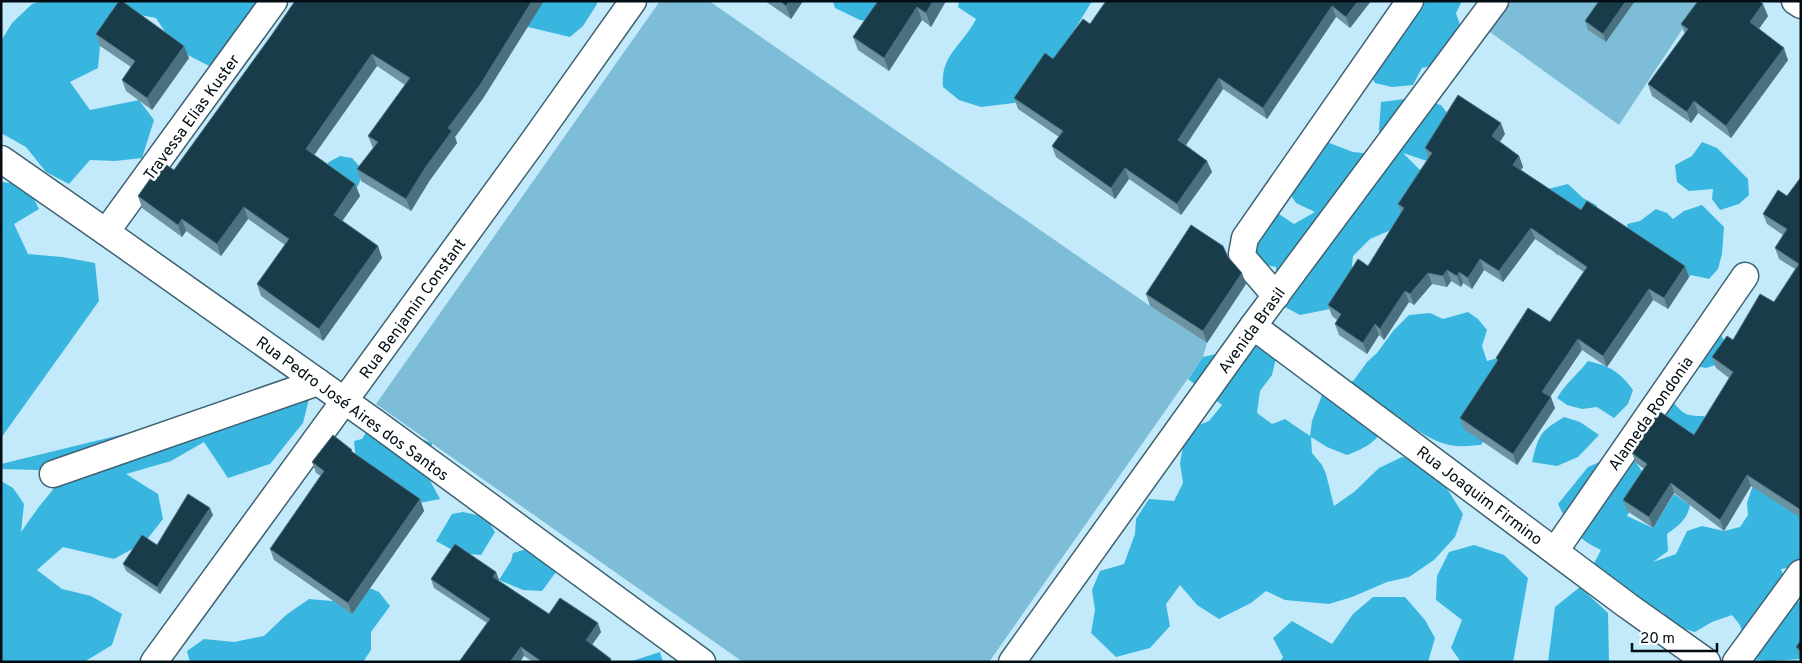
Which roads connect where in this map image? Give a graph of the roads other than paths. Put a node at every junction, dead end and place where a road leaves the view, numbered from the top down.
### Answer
1 (274, 1) edge
2 (633, 1) edge
3 (1410, 1) edge
4 (1495, 1) edge
5 (1795, 1) edge
6 (1801, 5) edge
7 (1, 160) edge
8 (106, 232) junction
9 (1745, 276) dead end
10 (1276, 296) junction
11 (1253, 326) junction
12 (318, 382) junction
13 (344, 401) junction
14 (53, 474) dead end
15 (1555, 551) junction
16 (1801, 573) edge
17 (154, 662) edge
18 (702, 662) edge
19 (1012, 662) edge
20 (1707, 662) edge
21 (1736, 662) edge

1 - 8 street, Travessa Elias Kuster
2 - 13 street, Rua Benjamin Constant
3 - 10 street
4 - 10 street, Avenida Brasil
5 - 6 street
7 - 8 street, Rua Pedro José Aires dos Santos
8 - 12 street, Rua Pedro José Aires dos Santos
9 - 15 street, Alameda Rondonia
10 - 11 street, Avenida Brasil
11 - 15 street, Rua Joaquim Firmino
11 - 19 street, Avenida Brasil
12 - 13 street, Rua Pedro José Aires dos Santos
12 - 14 street
13 - 17 street, Rua Benjamin Constant
13 - 18 street, Rua Pedro José Aires dos Santos
15 - 20 street, Rua Joaquim Firmino
16 - 21 street

